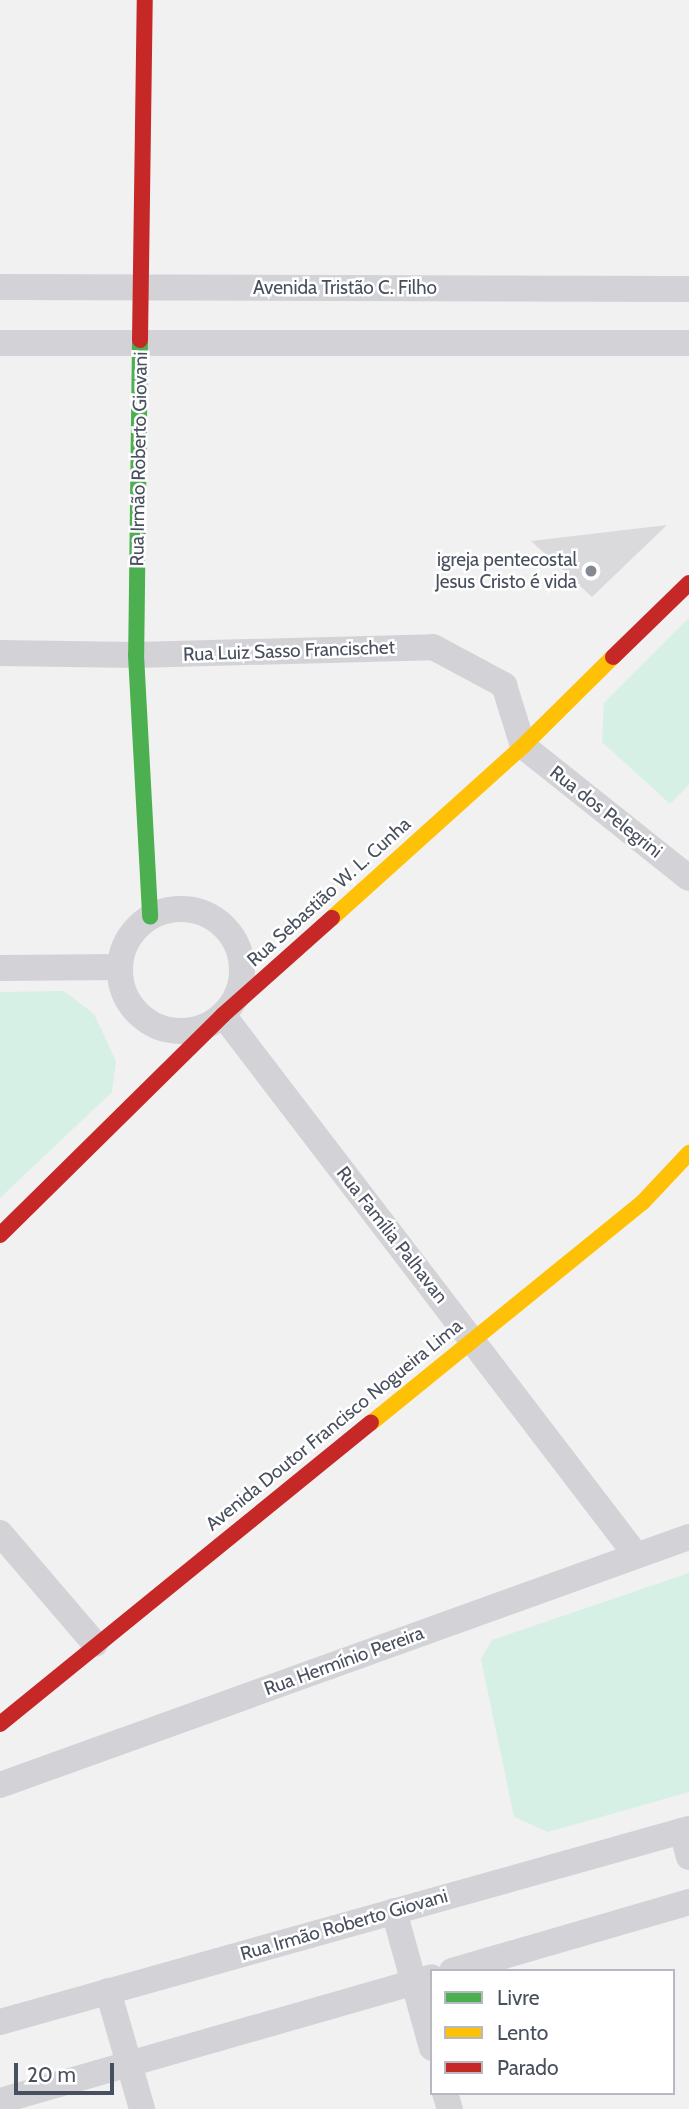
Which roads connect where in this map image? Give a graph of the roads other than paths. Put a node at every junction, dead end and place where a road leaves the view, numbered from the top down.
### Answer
1 (145, 0) edge
2 (0, 287) edge
3 (141, 287) junction
4 (689, 289) edge
5 (0, 343) edge
6 (140, 343) junction
7 (689, 343) edge
8 (689, 583) edge
9 (0, 653) edge
10 (136, 655) junction
11 (523, 746) junction
12 (689, 878) edge
13 (150, 917) junction
14 (120, 967) junction
15 (0, 968) edge
16 (223, 1015) junction
17 (689, 1153) edge
18 (0, 1236) edge
19 (474, 1341) junction
20 (0, 1533) edge
21 (689, 1537) edge
22 (636, 1555) junction
23 (95, 1644) junction
24 (0, 1724) edge
25 (0, 1785) edge
26 (685, 1830) edge
27 (689, 1857) edge
28 (689, 1902) edge
29 (394, 1911) junction
30 (459, 1969) edge
31 (422, 1979) edge
32 (108, 1990) junction
33 (0, 2022) edge
34 (430, 2034) edge
35 (129, 2063) junction
36 (0, 2101) edge
37 (142, 2109) edge

1 - 3 street, Rua Irmão Roberto Giovani
2 - 3 street, Avenida Tristão C. Filho
3 - 4 street, Avenida Tristão C. Filho
3 - 6 street, Rua Irmão Roberto Giovani
5 - 6 street
6 - 7 street
6 - 10 street, Rua Irmão Roberto Giovani
8 - 11 street, Rua Sebastião W. L. Cunha
9 - 10 street, Rua Luiz Sasso Francischet
10 - 11 street, Rua Luiz Sasso Francischet
10 - 13 street, Rua Irmão Roberto Giovani
11 - 12 street, Rua dos Pelegrini
11 - 16 street, Rua Sebastião W. L. Cunha
13 - 14 street
13 - 16 street
14 - 15 street
14 - 16 street
16 - 18 street, Rua Sebastião W. L. Cunha
16 - 19 street, Rua Família Palhavan
17 - 19 street, Avenida Doutor Francisco Nogueira Lima
19 - 22 street, Rua Família Palhavan
19 - 23 street, Avenida Doutor Francisco Nogueira Lima
20 - 23 street
21 - 22 street, Rua Hermínio Pereira
22 - 25 street, Rua Hermínio Pereira
23 - 24 street, Avenida Doutor Francisco Nogueira Lima
26 - 27 street
26 - 29 street, Rua Irmão Roberto Giovani
28 - 30 street
29 - 31 street
29 - 32 street, Rua Irmão Roberto Giovani
31 - 34 street
31 - 35 street
32 - 33 street, Rua Irmão Roberto Giovani
32 - 35 street
35 - 36 street
35 - 37 street

